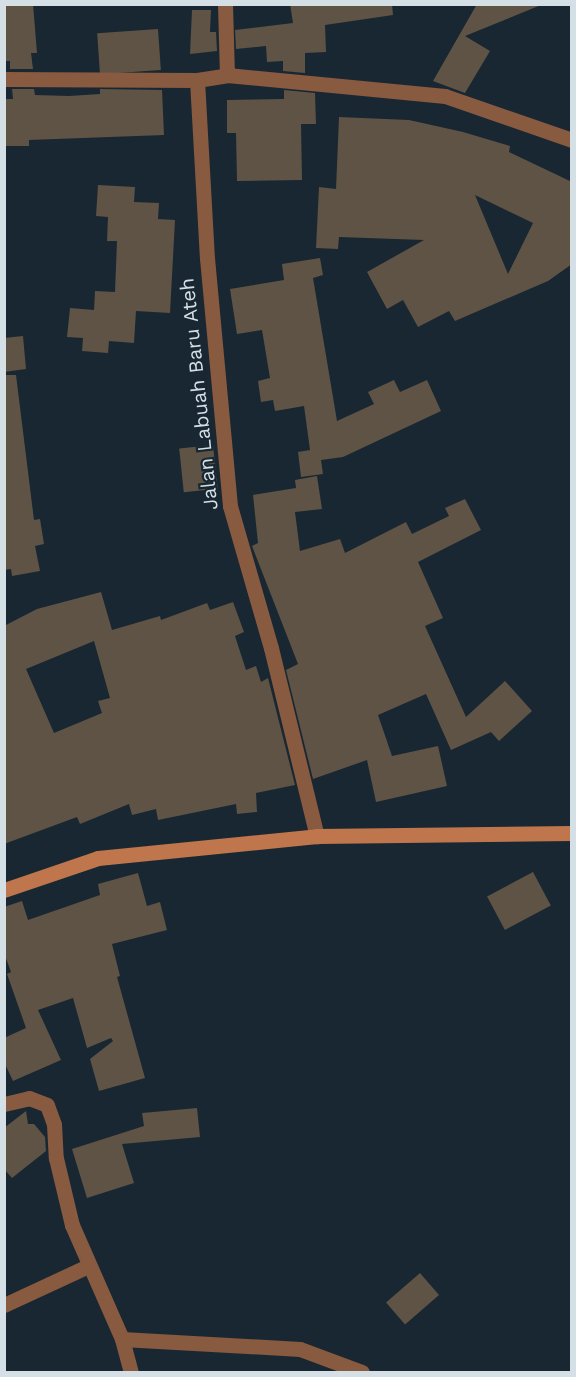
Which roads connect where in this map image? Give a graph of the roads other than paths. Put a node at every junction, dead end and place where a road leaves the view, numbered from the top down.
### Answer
1 (225, 4) edge
2 (227, 75) junction
3 (4, 79) edge
4 (196, 80) junction
5 (572, 140) edge
6 (572, 833) edge
7 (317, 836) junction
8 (4, 890) edge
9 (4, 1104) edge
10 (88, 1266) junction
11 (4, 1305) edge
12 (124, 1345) junction
13 (130, 1370) edge
14 (362, 1372) edge

1 - 2 street
2 - 4 street
2 - 5 street
3 - 4 street
4 - 7 street, Jalan Labuah Baru Ateh
6 - 7 main road
7 - 8 main road
9 - 10 street
10 - 11 street
10 - 12 street
12 - 13 street
12 - 14 street

